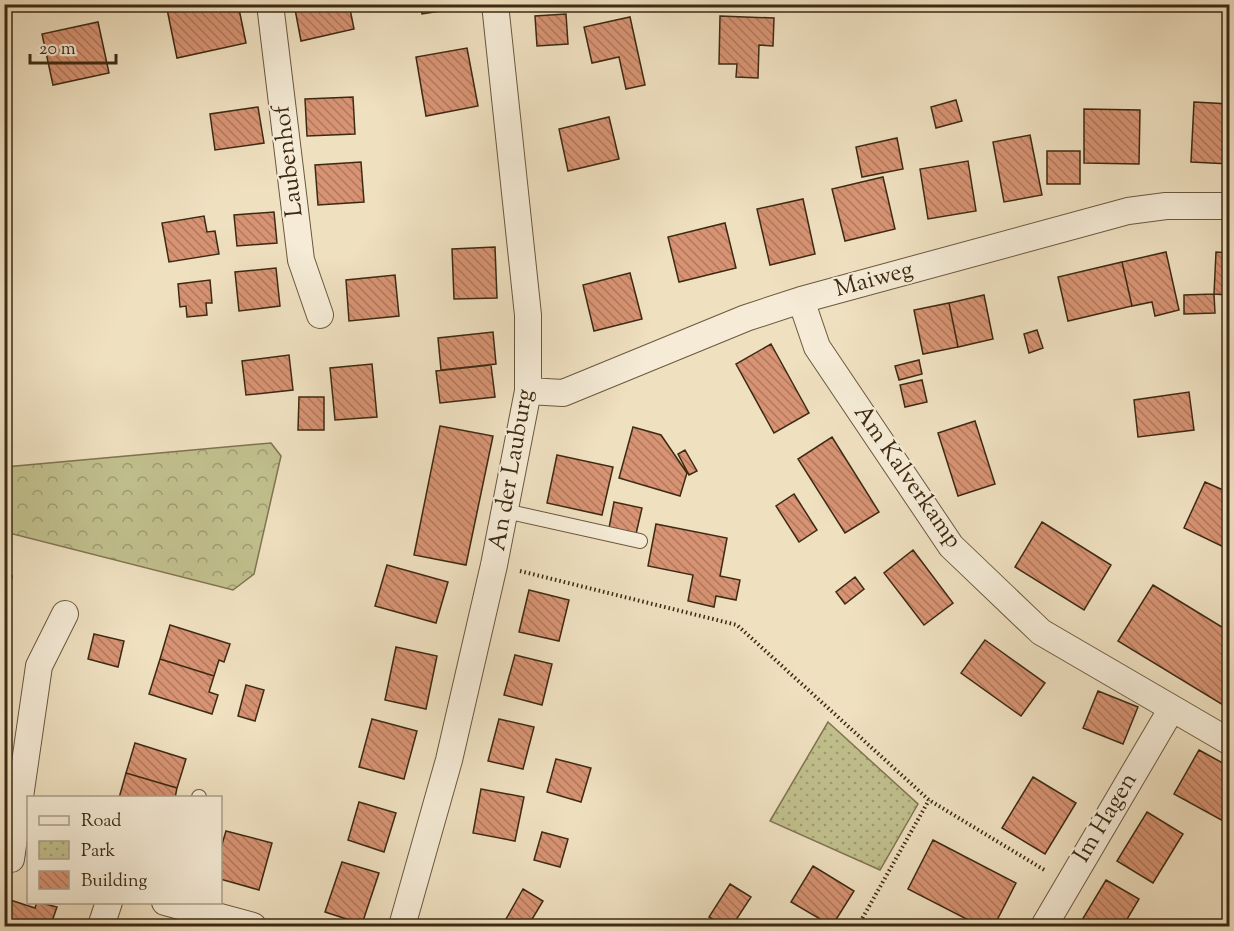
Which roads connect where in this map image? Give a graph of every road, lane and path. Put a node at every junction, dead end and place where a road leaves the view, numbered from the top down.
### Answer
1 (270, 4) edge
2 (495, 4) edge
3 (1230, 206) edge
4 (801, 300) junction
5 (320, 315) dead end
6 (528, 391) junction
7 (505, 511) junction
8 (640, 541) dead end
9 (494, 565) junction
10 (65, 614) dead end
11 (1171, 710) junction
12 (1230, 742) edge
13 (929, 800) junction
14 (15, 860) edge
15 (1067, 884) junction
16 (109, 904) edge
17 (170, 904) edge
18 (101, 927) edge
19 (253, 927) edge
20 (402, 927) edge
21 (858, 927) edge
22 (1044, 927) edge

1 - 5 street, Laubenhof
2 - 6 street, An der Lauburg
3 - 4 street, Maiweg
4 - 6 street, Maiweg
4 - 11 street, Am Kalverkamp
6 - 7 street, An der Lauburg
7 - 8 lane
7 - 9 street, An der Lauburg
9 - 13 path
9 - 20 street, An der Lauburg
10 - 14 street
11 - 12 street, Am Kalverkamp
11 - 15 street, Im Hagen
13 - 15 path
13 - 21 path
15 - 22 street, Im Hagen
16 - 18 street
17 - 19 street

